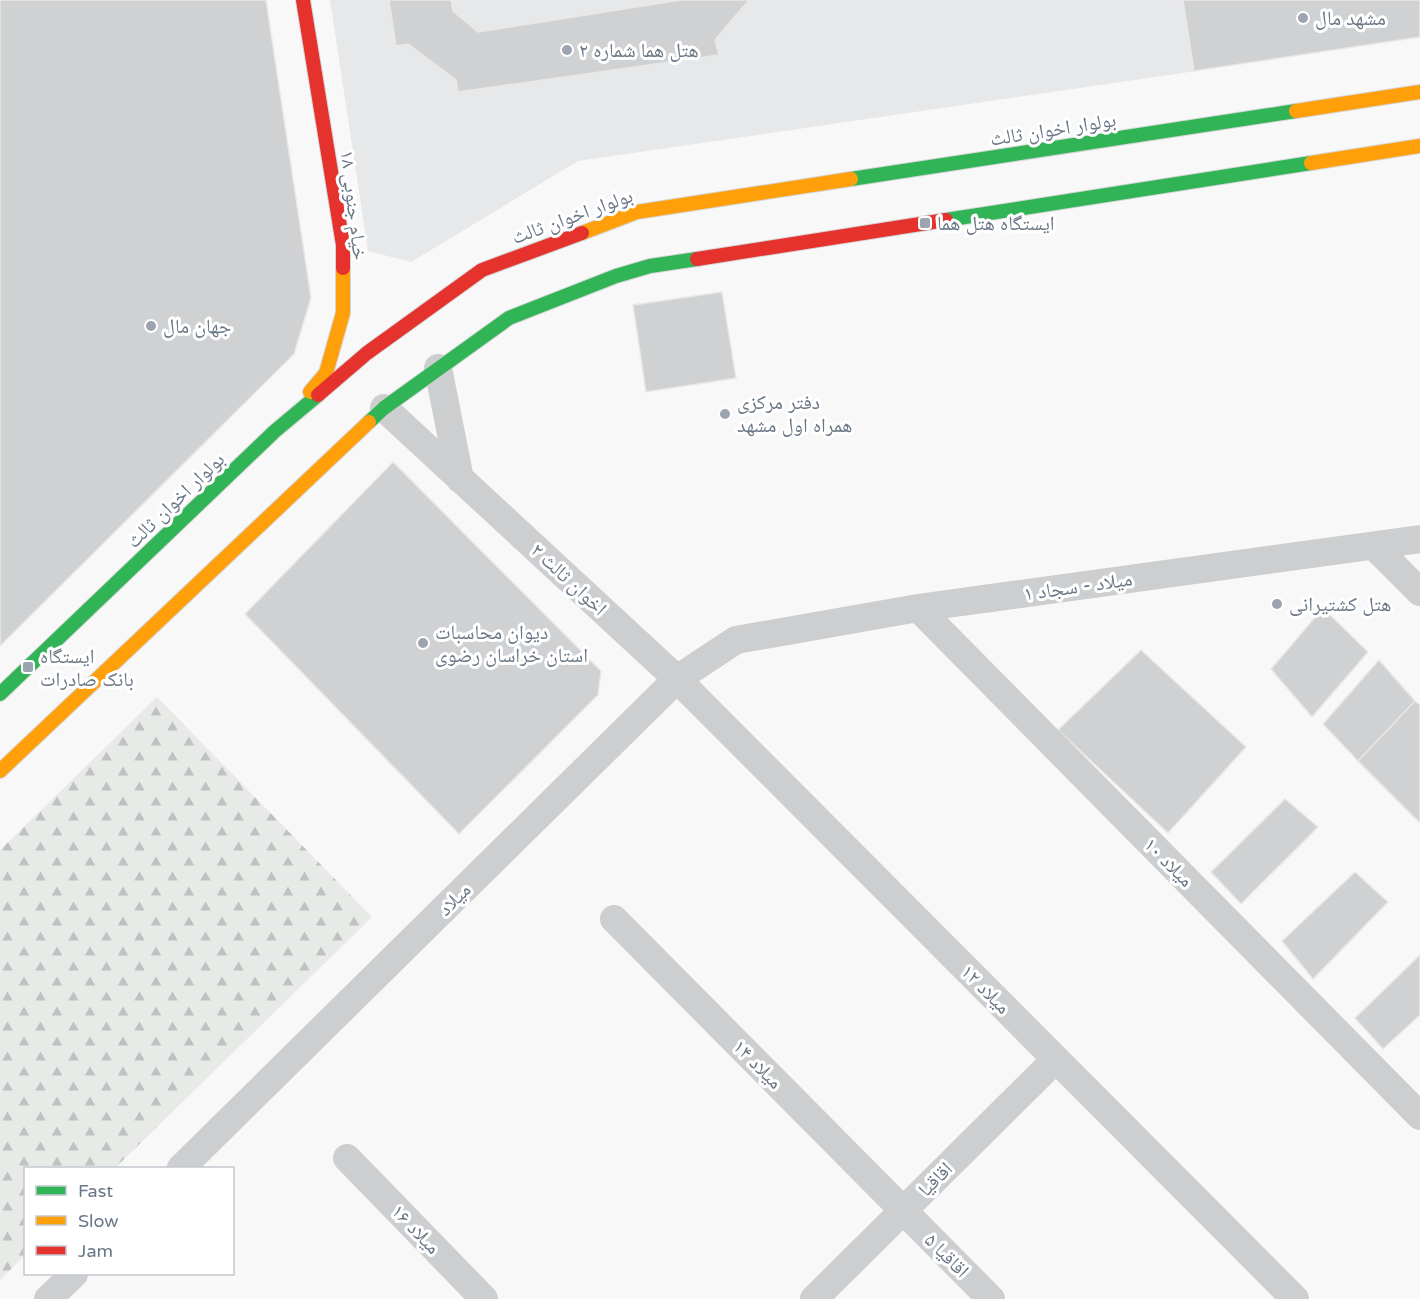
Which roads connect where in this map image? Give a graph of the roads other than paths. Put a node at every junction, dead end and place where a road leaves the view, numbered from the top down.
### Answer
1 (303, 0) edge
2 (1420, 92) edge
3 (1420, 146) edge
4 (438, 368) junction
5 (384, 408) junction
6 (275, 431) junction
7 (460, 479) junction
8 (1420, 539) edge
9 (1374, 546) junction
10 (1420, 592) edge
11 (918, 608) junction
12 (736, 640) joint
13 (677, 678) junction
14 (0, 694) edge
15 (2, 763) edge
16 (614, 918) dead end
17 (1056, 1059) junction
18 (1420, 1116) edge
19 (347, 1158) dead end
20 (182, 1167) edge
21 (903, 1210) junction
22 (73, 1275) edge
23 (48, 1299) edge
24 (484, 1299) edge
25 (814, 1299) edge
26 (991, 1299) edge
27 (1295, 1299) edge

1 - 6 street, خیام جنوبی ۱۸
2 - 6 street, بولوار اخوان ثالث
3 - 4 street
4 - 5 street
4 - 7 street
5 - 7 street, اخوان ثالث ۲
5 - 15 street
6 - 14 street, بولوار اخوان ثالث
7 - 13 street, اخوان ثالث ۲
8 - 9 street, میلاد - سجاد ۱
9 - 10 street
9 - 11 street, میلاد - سجاد ۱
11 - 12 street, میلاد - سجاد ۱
11 - 18 street, میلاد ۱۰
12 - 13 street, میلاد
13 - 17 street, میلاد ۱۲
13 - 20 street, میلاد
16 - 21 street, میلاد ۱۴
17 - 21 street, اقاقیا
17 - 27 street, میلاد ۱۲
19 - 24 street, میلاد ۱۶
21 - 25 street, اقاقیا
21 - 26 street, اقاقیا ۵
22 - 23 street

